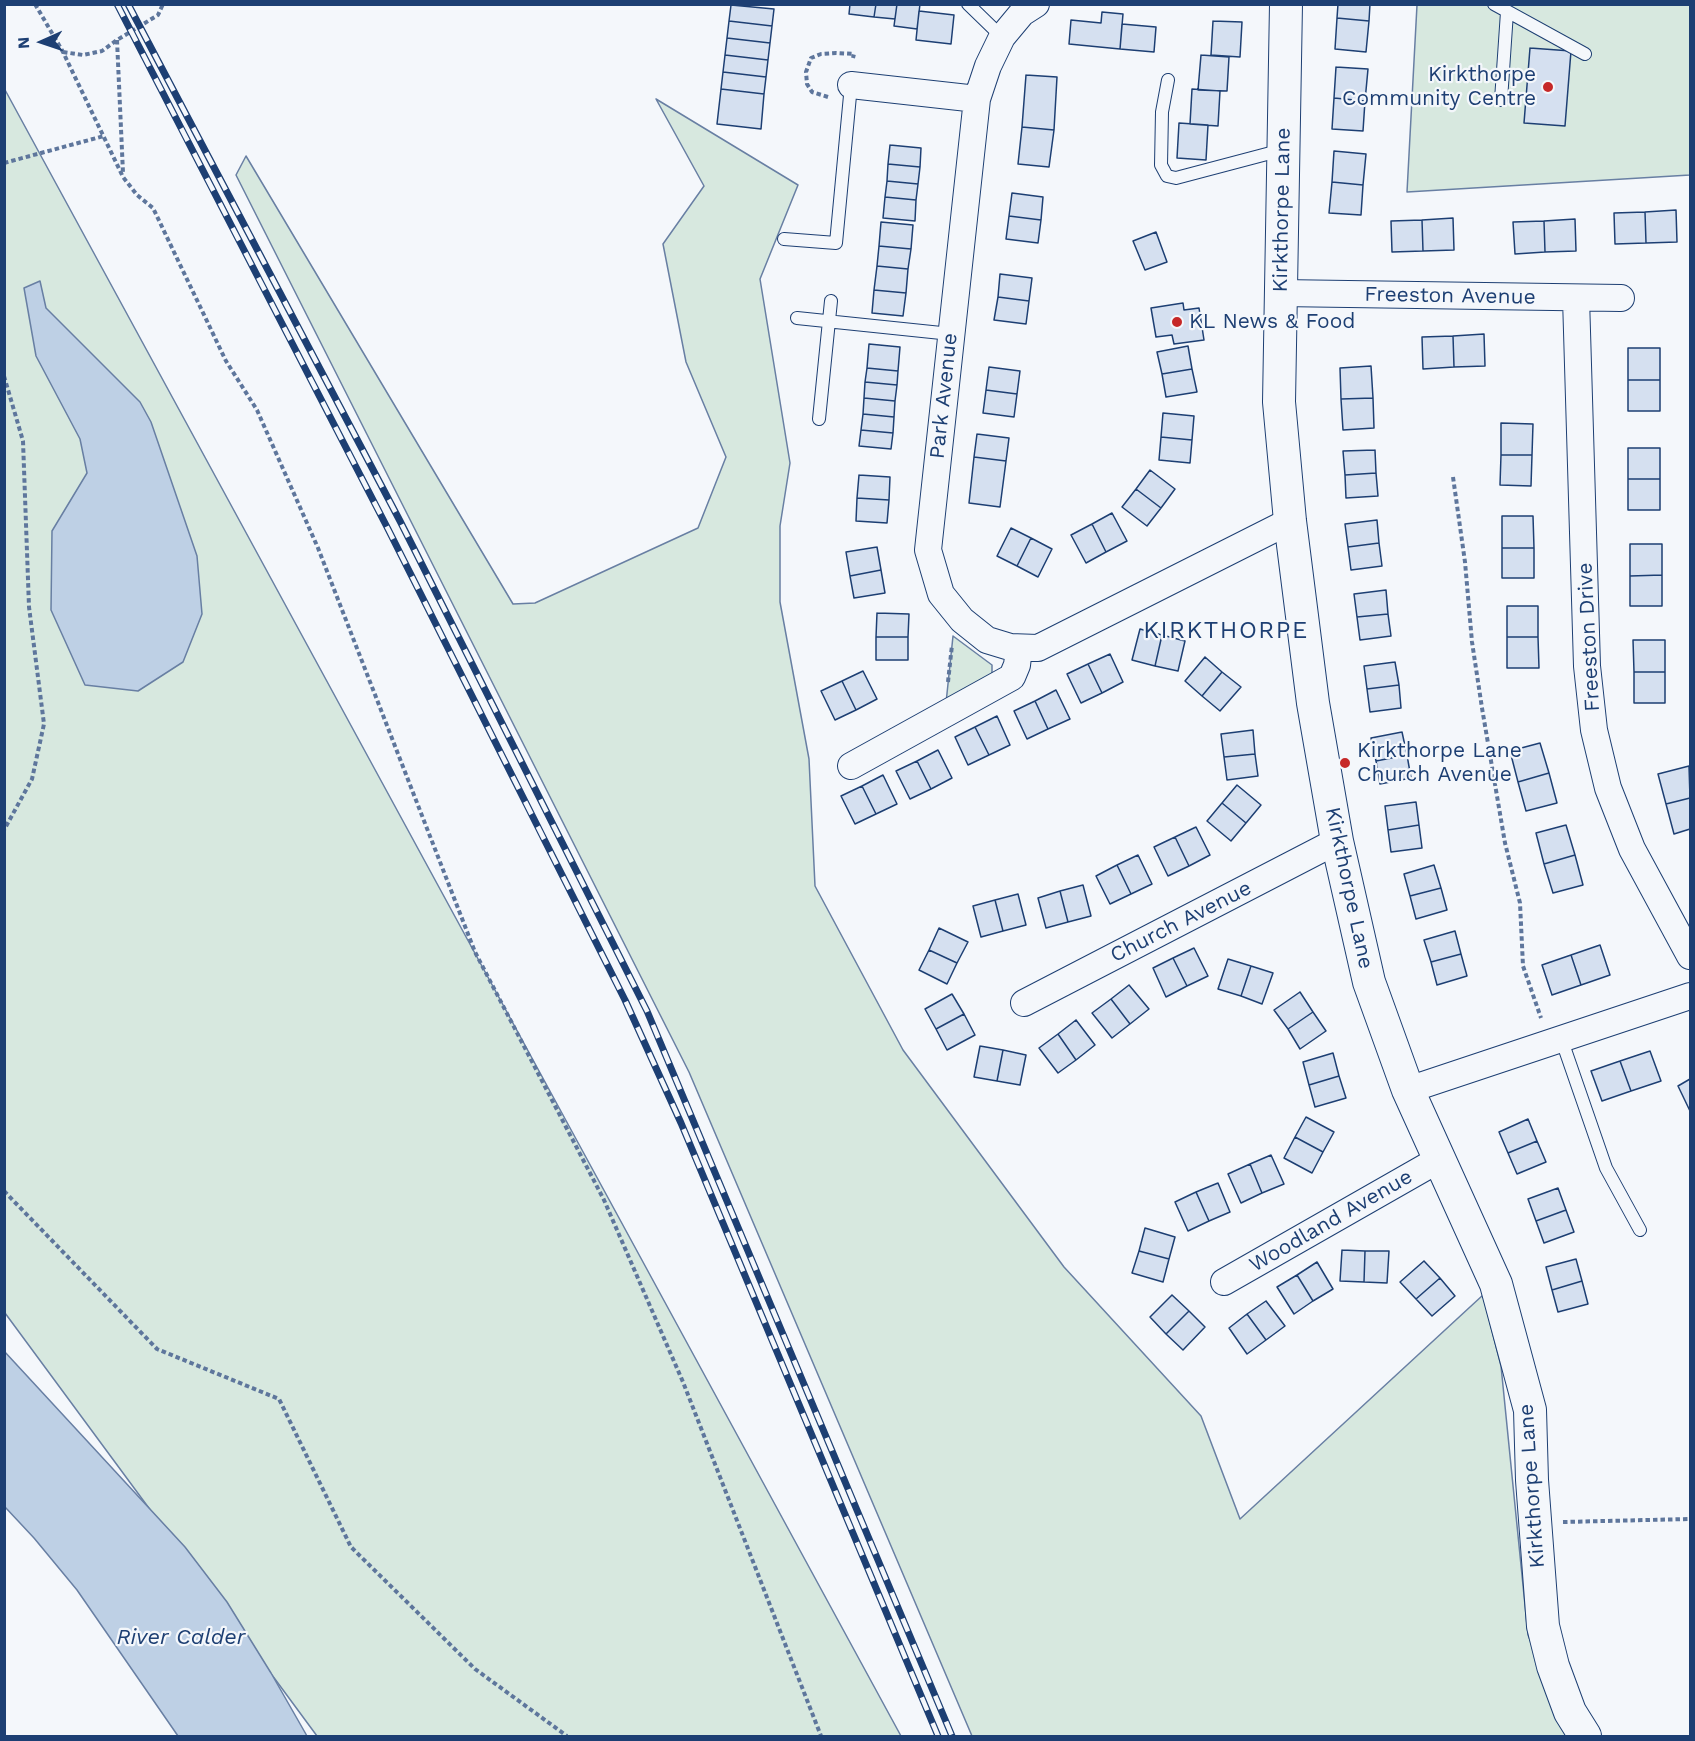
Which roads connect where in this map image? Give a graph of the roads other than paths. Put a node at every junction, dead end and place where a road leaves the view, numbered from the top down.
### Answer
1 (968, 4) edge
2 (1036, 4) edge
3 (1286, 4) edge
4 (1494, 4) edge
5 (1507, 12) junction
6 (1002, 37) junction
7 (1585, 54) dead end
8 (1168, 80) dead end
9 (851, 85) joint
10 (977, 99) junction
11 (1501, 100) dead end
12 (1283, 149) junction
13 (784, 239) dead end
14 (1280, 293) junction
15 (1576, 298) junction
16 (1620, 298) dead end
17 (831, 301) dead end
18 (797, 318) dead end
19 (829, 321) junction
20 (951, 334) junction
21 (819, 419) dead end
22 (1290, 521) junction
23 (1019, 648) junction
24 (851, 766) dead end
25 (1337, 841) junction
26 (1690, 956) edge
27 (1690, 996) edge
28 (1024, 1003) dead end
29 (1555, 1040) junction
30 (1408, 1090) junction
31 (1438, 1160) junction
32 (1640, 1230) dead end
33 (1224, 1282) dead end
34 (1585, 1737) edge

1 - 6 lane
2 - 6 street, Park Avenue
3 - 12 street, Kirkthorpe Lane
4 - 5 lane
5 - 7 lane
5 - 11 lane
6 - 10 street, Park Avenue
8 - 12 lane
9 - 10 street
9 - 13 lane
10 - 20 street, Park Avenue
12 - 14 street, Kirkthorpe Lane
14 - 15 street, Freeston Avenue
14 - 22 street, Kirkthorpe Lane
15 - 16 street, Freeston Avenue
15 - 26 street, Freeston Drive
17 - 19 lane
18 - 19 lane
19 - 20 lane
19 - 21 lane
20 - 23 street, Park Avenue
22 - 23 street, Park Avenue
22 - 25 street, Kirkthorpe Lane
23 - 24 street
25 - 28 street, Church Avenue
25 - 30 street, Kirkthorpe Lane
27 - 29 street
29 - 30 street
29 - 32 lane
30 - 31 street, Kirkthorpe Lane
31 - 33 street, Woodland Avenue
31 - 34 street, Kirkthorpe Lane

